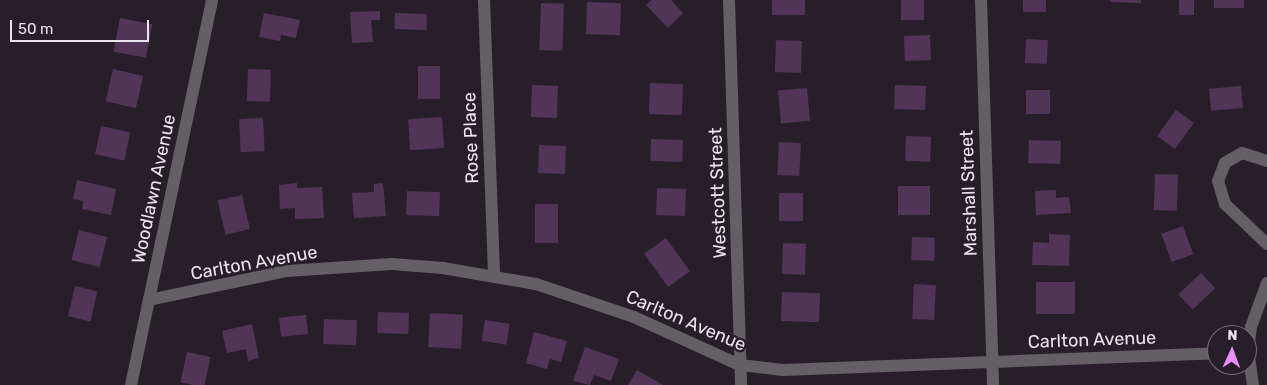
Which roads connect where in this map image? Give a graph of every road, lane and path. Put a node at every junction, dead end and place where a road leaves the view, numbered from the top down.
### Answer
1 (212, 0) edge
2 (484, 0) edge
3 (729, 0) edge
4 (981, 0) edge
5 (1267, 161) edge
6 (1267, 244) edge
7 (494, 276) junction
8 (1267, 283) edge
9 (149, 300) junction
10 (1252, 325) edge
11 (1207, 353) edge
12 (992, 361) junction
13 (740, 365) junction
14 (131, 385) edge
15 (741, 385) edge
16 (992, 385) edge

1 - 9 street, Woodlawn Avenue
2 - 7 street, Rose Place
3 - 13 street, Westcott Street
4 - 12 street, Marshall Street
5 - 6 street
7 - 9 street, Carlton Avenue
7 - 13 street, Carlton Avenue
8 - 10 street
9 - 14 street, Woodlawn Avenue
11 - 12 street, Carlton Avenue
12 - 13 street, Carlton Avenue
12 - 16 street, Marshall Street
13 - 15 street, Westcott Street

